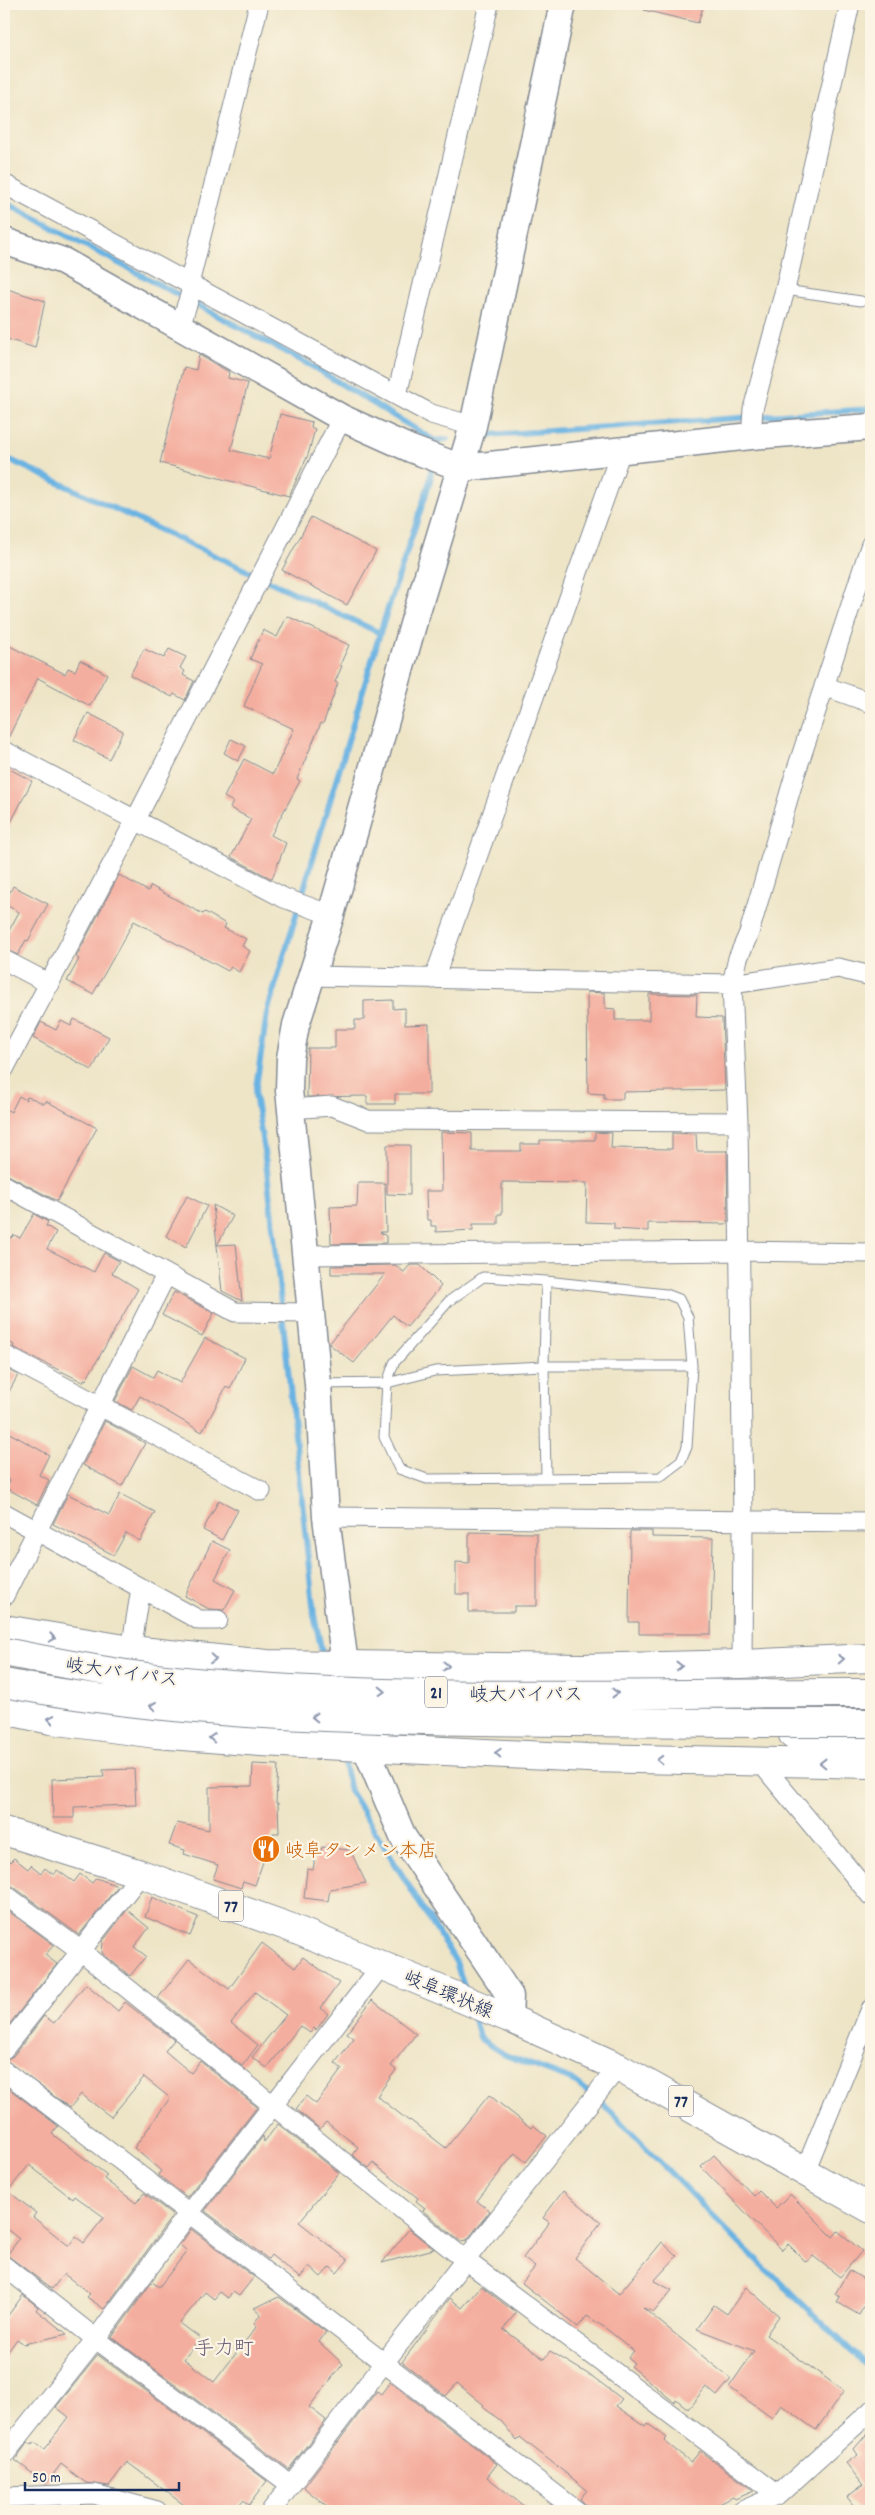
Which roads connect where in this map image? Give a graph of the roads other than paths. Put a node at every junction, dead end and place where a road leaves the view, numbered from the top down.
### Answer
1 (259, 4) edge
2 (489, 4) edge
3 (563, 4) edge
4 (850, 4) edge
5 (4, 184) edge
6 (4, 241) edge
7 (190, 288) junction
8 (785, 290) junction
9 (861, 301) dead end
10 (182, 321) junction
11 (397, 396) junction
12 (342, 418) junction
13 (473, 426) junction
14 (871, 428) edge
15 (752, 432) junction
16 (621, 451) junction
17 (454, 465) junction
18 (871, 544) edge
19 (824, 686) junction
20 (871, 703) edge
21 (4, 751) edge
22 (136, 821) junction
23 (322, 911) junction
24 (4, 960) edge
25 (311, 976) junction
26 (871, 976) edge
27 (434, 979) junction
28 (50, 984) junction
29 (732, 984) junction
30 (4, 1069) edge
31 (290, 1109) junction
32 (738, 1122) junction
33 (4, 1185) edge
34 (739, 1251) junction
35 (871, 1253) edge
36 (304, 1255) junction
37 (166, 1275) junction
38 (546, 1280) junction
39 (303, 1312) junction
40 (4, 1355) edge
41 (544, 1366) junction
42 (692, 1366) junction
43 (387, 1383) junction
44 (318, 1384) junction
45 (99, 1406) junction
46 (546, 1478) junction
47 (261, 1491) dead end
48 (4, 1513) edge
49 (326, 1517) junction
50 (743, 1521) junction
51 (871, 1522) edge
52 (36, 1531) junction
53 (140, 1588) junction
54 (4, 1596) edge
55 (218, 1620) dead end
56 (4, 1629) edge
57 (80, 1643) junction
58 (131, 1650) junction
59 (4, 1652) edge
60 (871, 1658) edge
61 (742, 1664) junction
62 (345, 1665) junction
63 (4, 1683) edge
64 (871, 1684) edge
65 (726, 1693) junction
66 (871, 1693) edge
67 (355, 1706) junction
68 (4, 1710) edge
69 (559, 1722) junction
70 (871, 1723) edge
71 (871, 1739) edge
72 (366, 1746) junction
73 (588, 1758) junction
74 (760, 1763) junction
75 (871, 1764) edge
76 (4, 1831) edge
77 (141, 1874) junction
78 (4, 1894) edge
79 (871, 1896) edge
80 (81, 1951) junction
81 (382, 1965) junction
82 (871, 2009) edge
83 (509, 2018) junction
84 (4, 2049) edge
85 (4, 2071) edge
86 (610, 2076) junction
87 (273, 2105) junction
88 (805, 2171) junction
89 (871, 2209) edge
90 (188, 2214) junction
91 (464, 2260) junction
92 (4, 2266) edge
93 (96, 2338) junction
94 (383, 2364) junction
95 (871, 2411) edge
96 (4, 2455) edge
97 (291, 2485) junction
98 (778, 2495) junction
99 (4, 2497) edge
100 (157, 2511) edge
101 (271, 2511) edge
102 (577, 2511) edge
103 (742, 2511) edge

1 - 7 street
2 - 11 street
3 - 13 street
4 - 8 street
5 - 7 street
6 - 10 street
7 - 10 street
7 - 11 street
8 - 9 lane
8 - 15 street
10 - 12 street
11 - 13 street
12 - 17 street
12 - 22 street
13 - 17 street
14 - 15 street
15 - 16 street
16 - 17 street
16 - 27 street
17 - 23 street
18 - 19 street
19 - 20 street
19 - 29 street
21 - 22 street
22 - 23 street
22 - 28 street
23 - 25 street
24 - 28 street
25 - 27 street
25 - 31 street
26 - 29 street
27 - 29 street
28 - 30 street
29 - 32 street
31 - 32 street
31 - 36 street
32 - 34 street
33 - 37 street
34 - 35 street
34 - 36 street
34 - 50 street
36 - 39 street
37 - 39 street
37 - 45 street
38 - 41 lane
38 - 42 lane
38 - 43 lane
39 - 44 street
40 - 45 street
41 - 42 lane
41 - 43 lane
41 - 46 lane
42 - 46 lane
43 - 44 lane
43 - 46 lane
44 - 49 street
45 - 47 street
45 - 52 street
48 - 52 street
49 - 50 street
49 - 62 street
50 - 51 street
50 - 61 street
52 - 53 street
52 - 54 street
53 - 55 street
53 - 58 street
56 -> 57 main road, 21
57 - 58 main road, 21
57 - 67 main road
58 -> 62 main road, 21
59 -> 65 main road, 岐大バイパス / 21, bridge
61 -> 60 main road, 21
62 -> 61 main road, 21
62 - 67 street
69 -> 63 main road, 岐大バイパス / 21, bridge
64 - 65 main road, 21, bridge
65 - 66 main road, 岐大バイパス / 21, bridge
67 - 72 street
67 - 73 main road
72 -> 68 main road
69 - 70 main road, 岐大バイパス / 21, bridge
69 - 71 main road, 21, bridge
73 -> 72 main road
72 - 83 street
74 -> 73 main road
75 -> 74 main road
74 - 79 street
76 - 77 main road, 岐阜環状線 / 77
77 - 80 street
77 - 81 main road, 岐阜環状線 / 77
78 - 80 street
80 - 84 street
80 - 87 street
81 - 83 main road, 岐阜環状線 / 77
81 - 87 street
82 - 88 street
83 - 86 main road, 岐阜環状線 / 77
85 - 90 street
86 - 88 main road, 岐阜環状線 / 77
86 - 91 street
87 - 90 street
87 - 91 street
88 - 89 main road, 岐阜環状線 / 77
90 - 93 street
90 - 94 street
91 - 94 street
91 - 98 street
92 - 93 street
93 - 96 street
93 - 97 street
94 - 97 street
94 - 102 street
95 - 98 street
97 - 101 street
98 - 103 street
99 - 100 street

